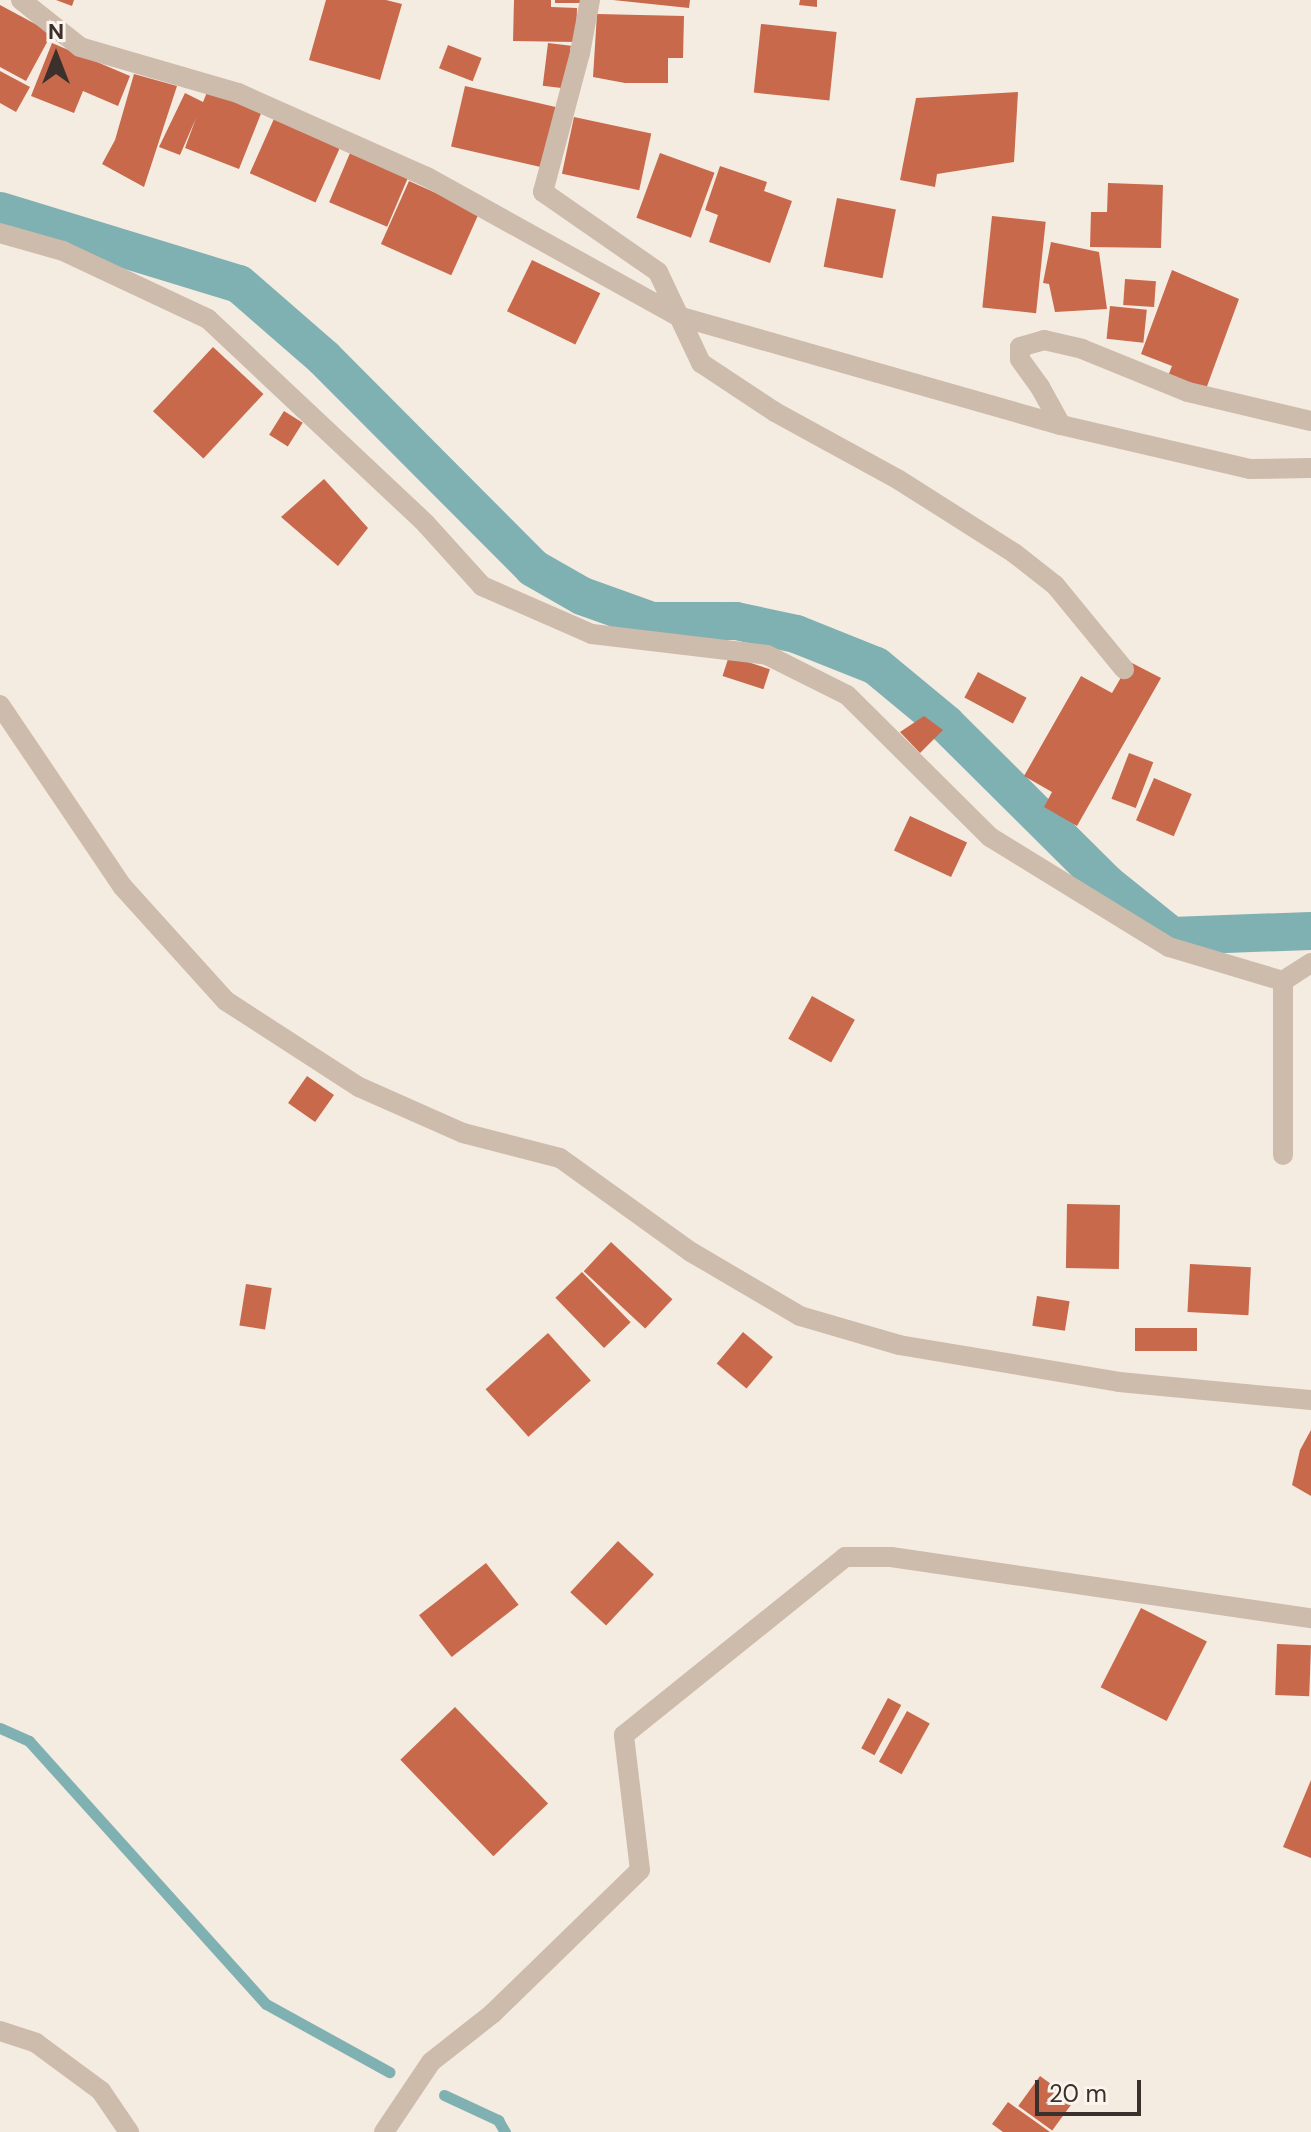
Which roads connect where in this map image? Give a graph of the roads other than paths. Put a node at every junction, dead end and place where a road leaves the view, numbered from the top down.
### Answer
1 (21, 0) edge
2 (590, 0) edge
3 (0, 233) edge
4 (678, 316) junction
5 (1311, 421) edge
6 (1061, 425) junction
7 (1311, 468) edge
8 (1124, 669) dead end
9 (0, 705) edge
10 (1311, 963) edge
11 (1283, 981) junction
12 (1283, 1155) dead end
13 (1311, 1400) edge
14 (1311, 1618) edge
15 (0, 2031) edge
16 (129, 2132) edge
17 (384, 2132) edge

1 - 4 street
2 - 4 street
3 - 11 street
4 - 6 street
4 - 8 street
5 - 6 street
6 - 7 street
9 - 13 street
10 - 11 street
11 - 12 street
14 - 17 street
15 - 16 street

